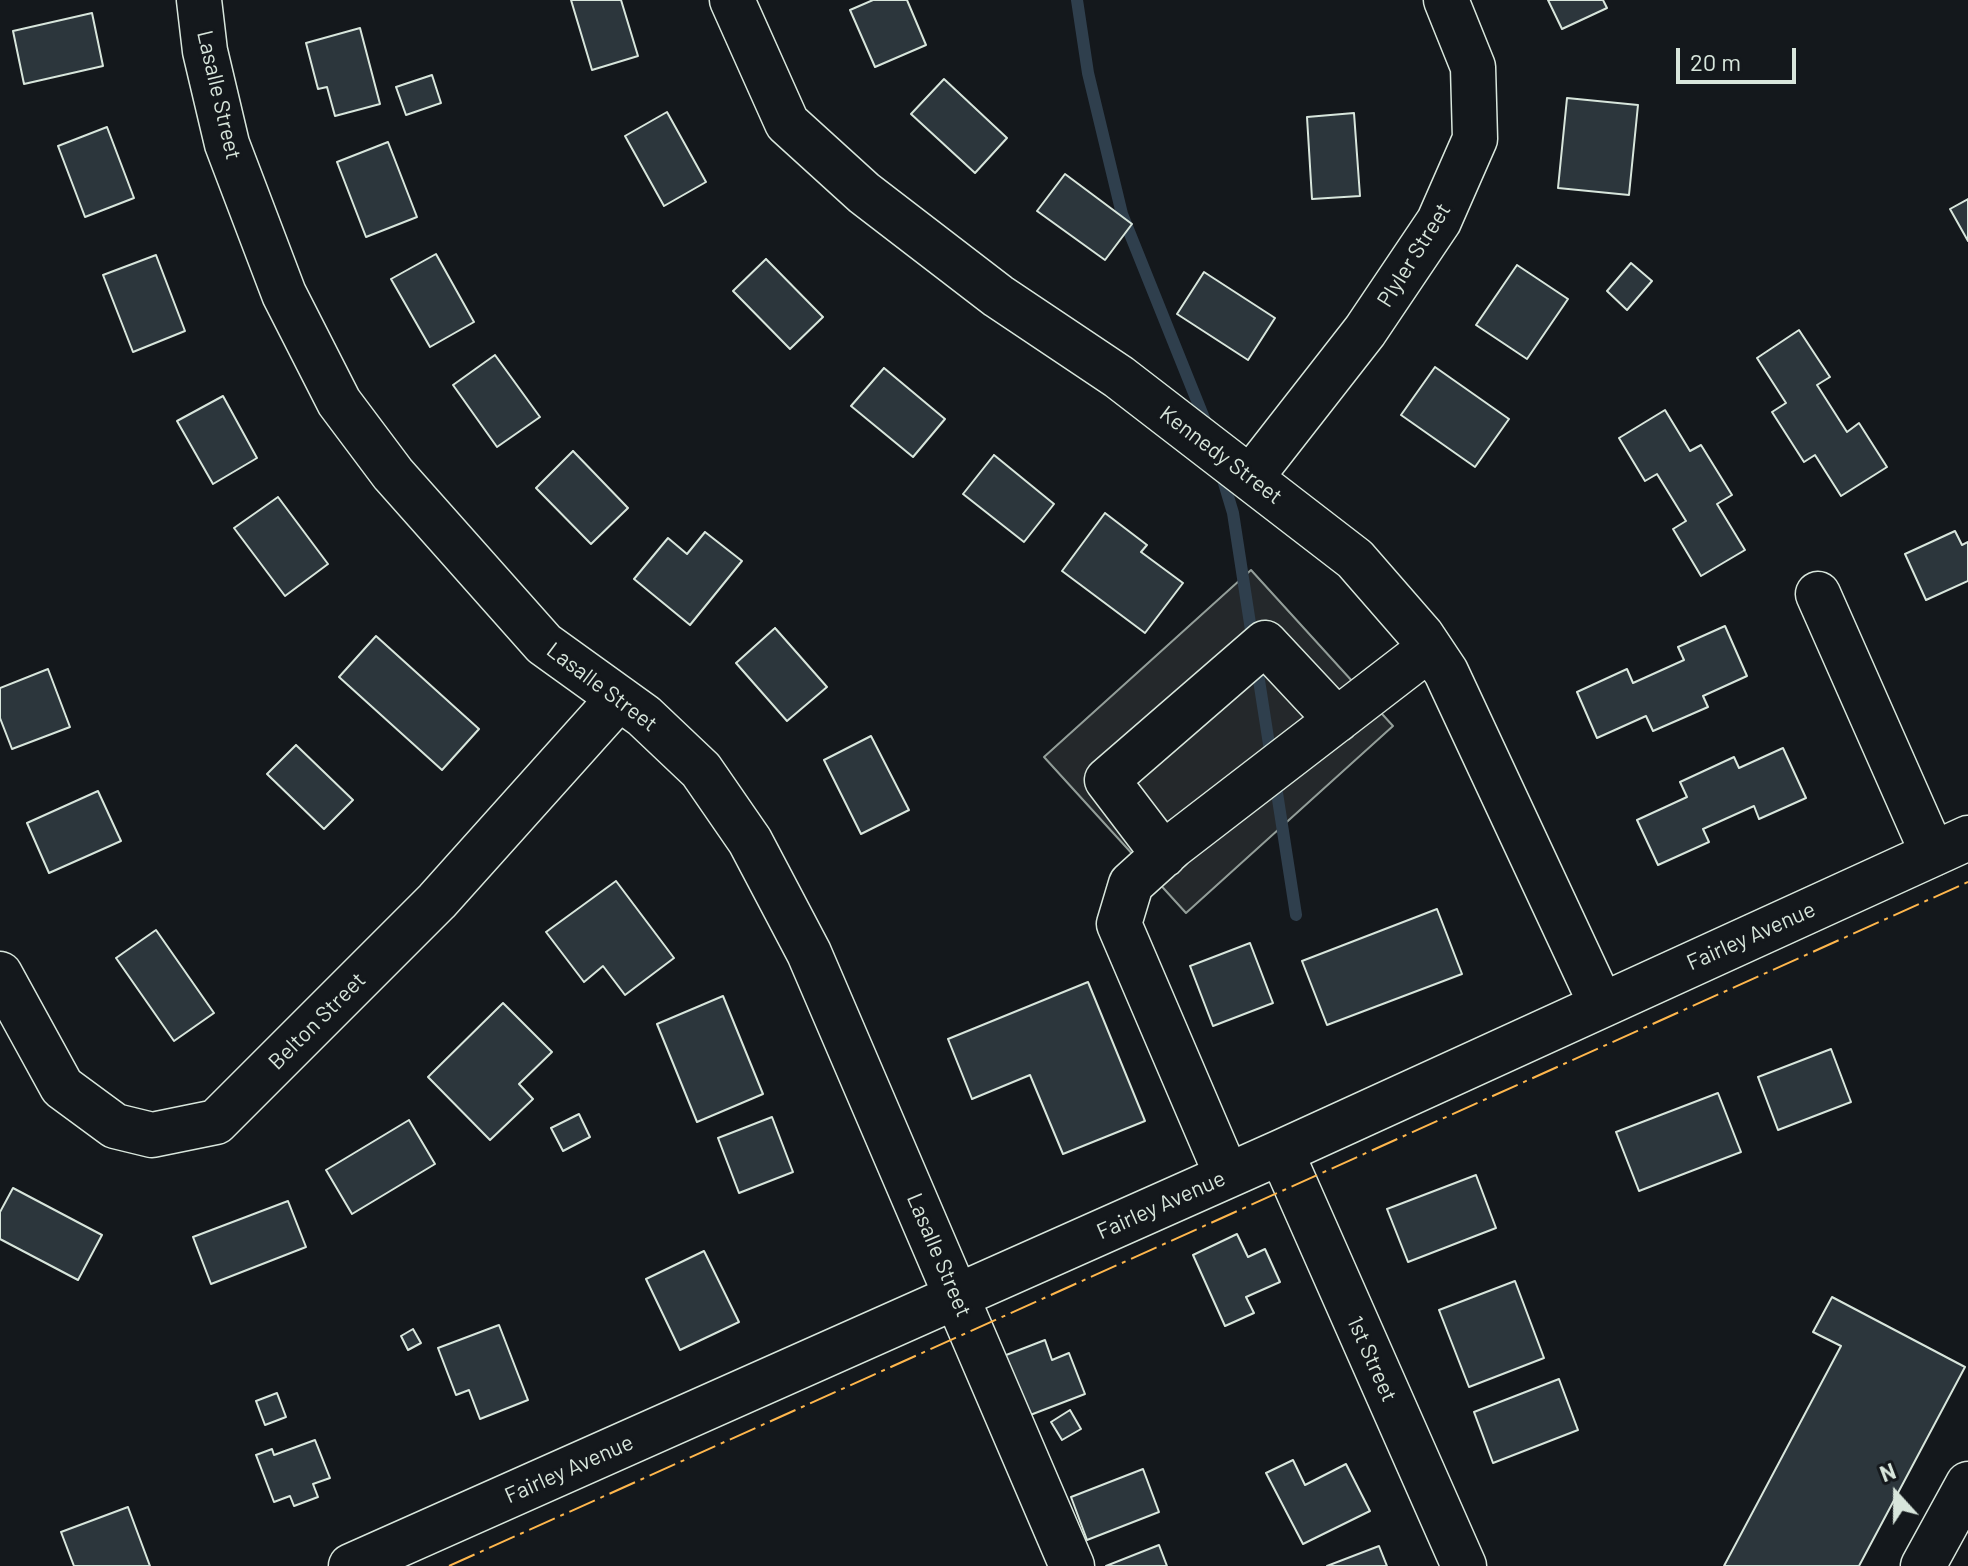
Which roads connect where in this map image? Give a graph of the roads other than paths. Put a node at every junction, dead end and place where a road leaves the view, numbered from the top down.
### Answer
1 (199, 0) edge
2 (732, 0) edge
3 (1446, 0) edge
4 (1251, 477) junction
5 (1818, 594) dead end
6 (1430, 648) junction
7 (619, 698) junction
8 (1337, 720) junction
9 (1950, 846) edge
10 (1164, 855) junction
11 (0, 974) edge
12 (1601, 1004) junction
13 (1281, 1152) junction
14 (1227, 1176) junction
15 (956, 1295) junction
16 (1968, 1484) edge
17 (351, 1566) edge
18 (1072, 1566) edge
19 (1464, 1566) edge
20 (1923, 1566) edge

1 - 7 street, Lasalle Street
2 - 4 street, Kennedy Street
3 - 4 street, Plyler Street
4 - 6 street, Kennedy Street
5 - 9 street
6 - 8 street
6 - 12 street, Kennedy Street
7 - 11 street, Belton Street
7 - 15 street, Lasalle Street
8 - 10 street
8 - 10 street
9 - 12 street, Fairley Avenue
10 - 14 street
12 - 13 street, Fairley Avenue
13 - 14 street, Fairley Avenue
13 - 19 street, 1st Street
14 - 15 street, Fairley Avenue
15 - 17 street, Fairley Avenue
15 - 18 street, Lasalle Street
16 - 20 street

